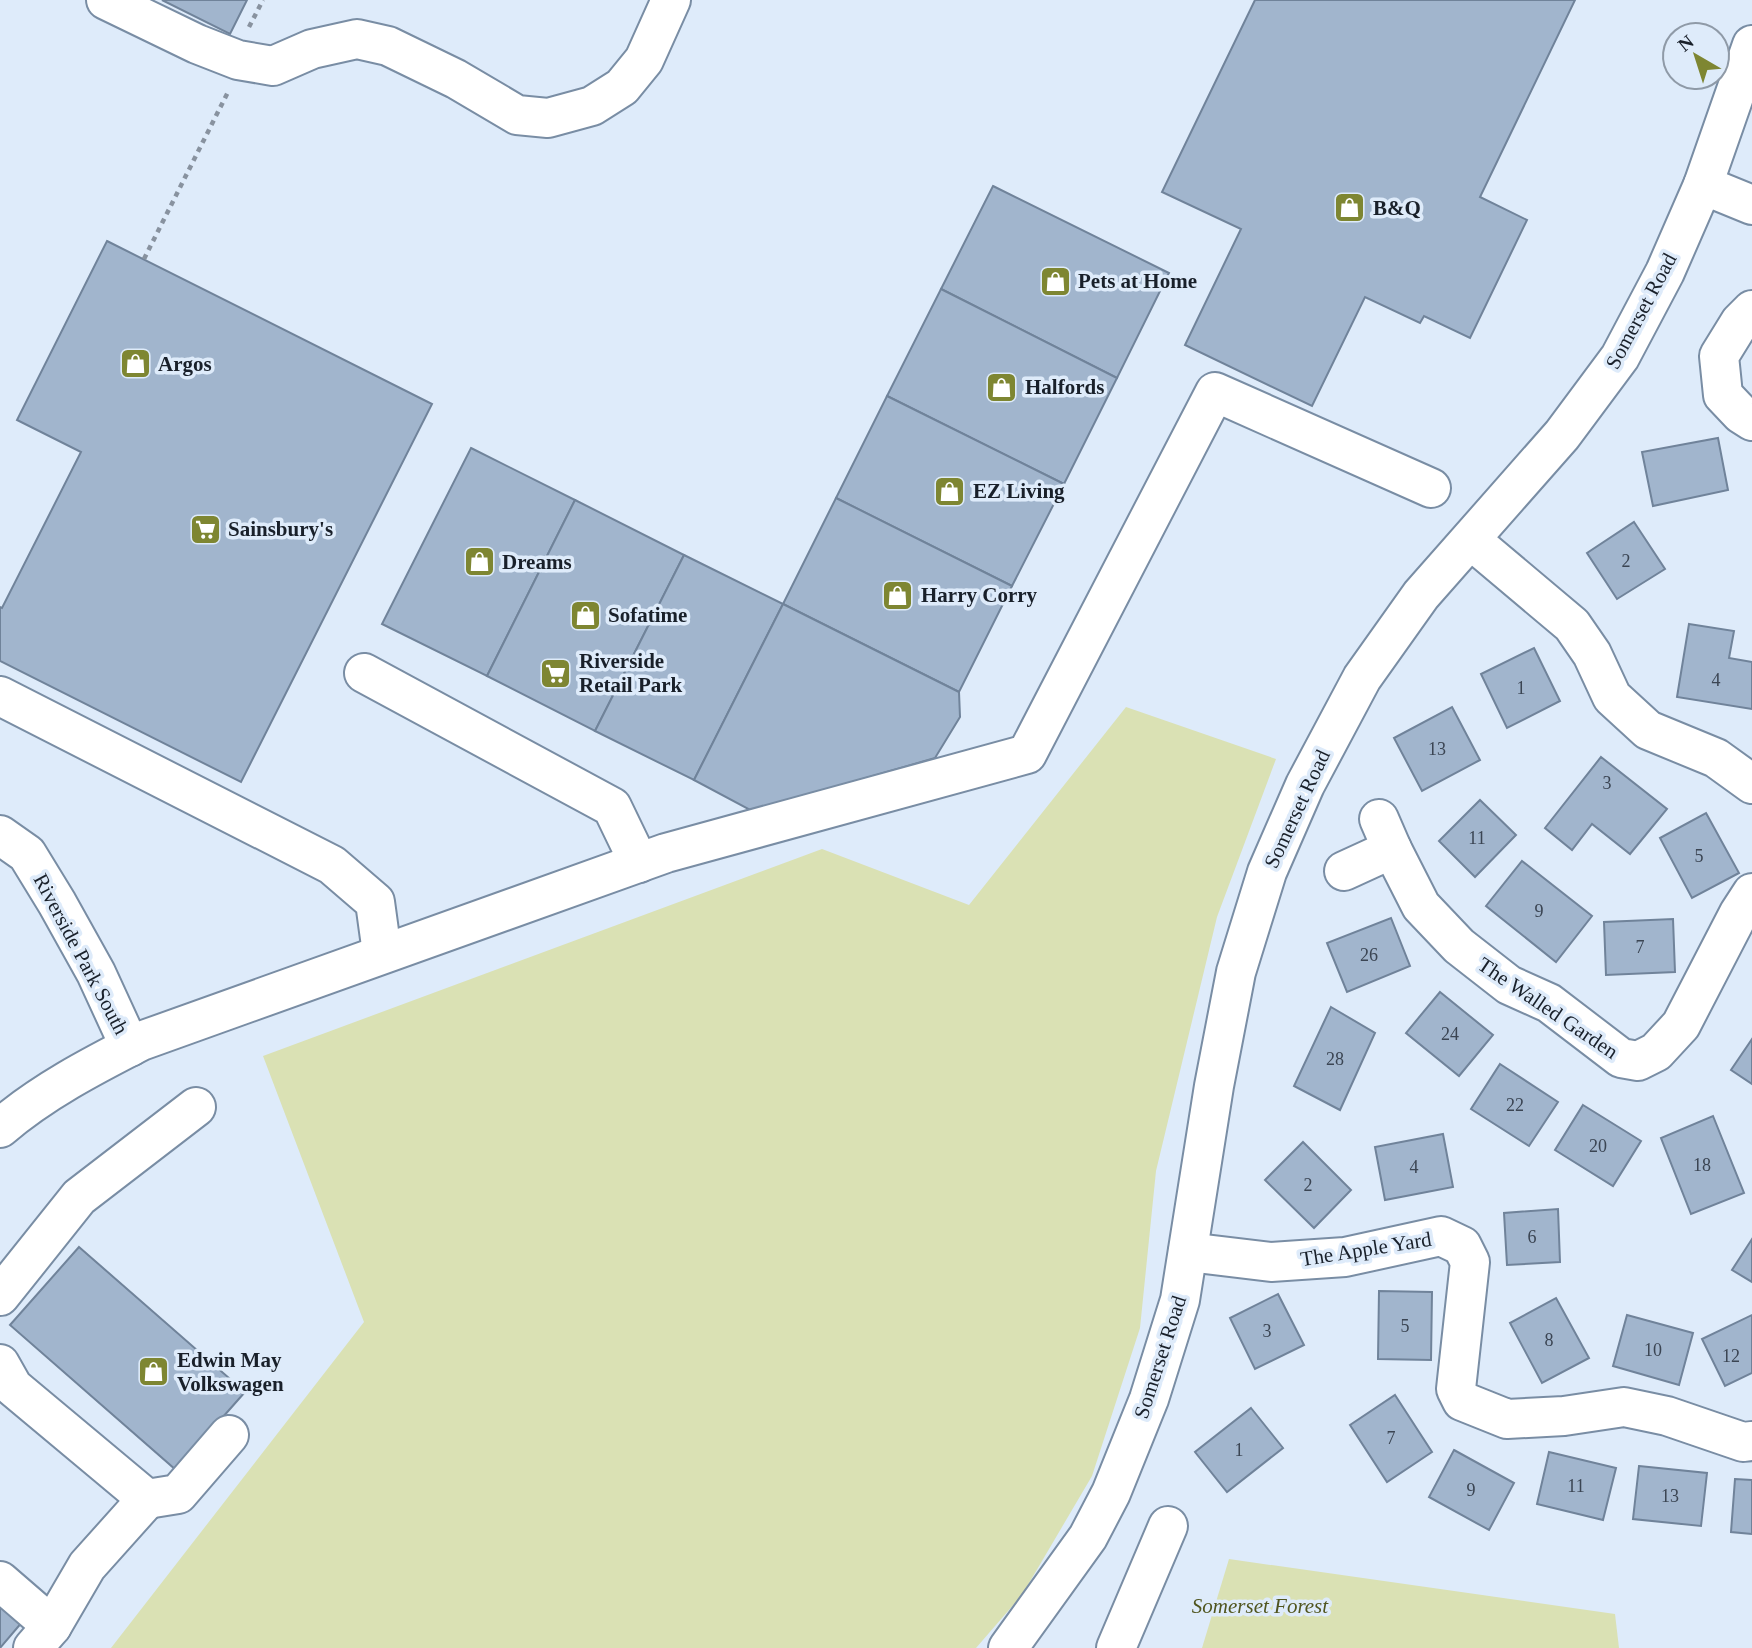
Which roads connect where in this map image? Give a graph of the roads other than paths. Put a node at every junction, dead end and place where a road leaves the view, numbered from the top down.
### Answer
1 (106, 0) edge
2 (671, 0) edge
3 (1752, 45) edge
4 (1703, 185) junction
5 (1752, 205) edge
6 (1752, 310) edge
7 (1752, 421) edge
8 (1431, 488) dead end
9 (1471, 540) junction
10 (364, 673) dead end
11 (0, 696) edge
12 (1752, 784) edge
13 (0, 835) edge
14 (639, 863) junction
15 (1344, 871) dead end
16 (1752, 893) edge
17 (383, 953) junction
18 (130, 1047) junction
19 (196, 1107) dead end
20 (0, 1128) edge
21 (1188, 1252) junction
22 (0, 1296) edge
23 (0, 1364) edge
24 (229, 1435) dead end
25 (1752, 1441) edge
26 (147, 1499) junction
27 (1168, 1526) dead end
28 (0, 1581) edge
29 (43, 1637) edge
30 (1008, 1648) edge
31 (1116, 1648) edge

1 - 2 street
3 - 4 street, Somerset Road
4 - 5 street
4 - 9 street, Somerset Road
6 - 7 street
8 - 14 street
9 - 12 street
9 - 21 street, Somerset Road
10 - 14 street
11 - 17 street
13 - 18 street, Riverside Park South
14 - 17 street
15 - 16 street, The Walled Garden
17 - 18 street
18 - 20 street
19 - 22 street
21 - 25 street, The Apple Yard
21 - 30 street, Somerset Road
23 - 26 street
24 - 26 street
26 - 29 street
27 - 31 street
28 - 29 street

